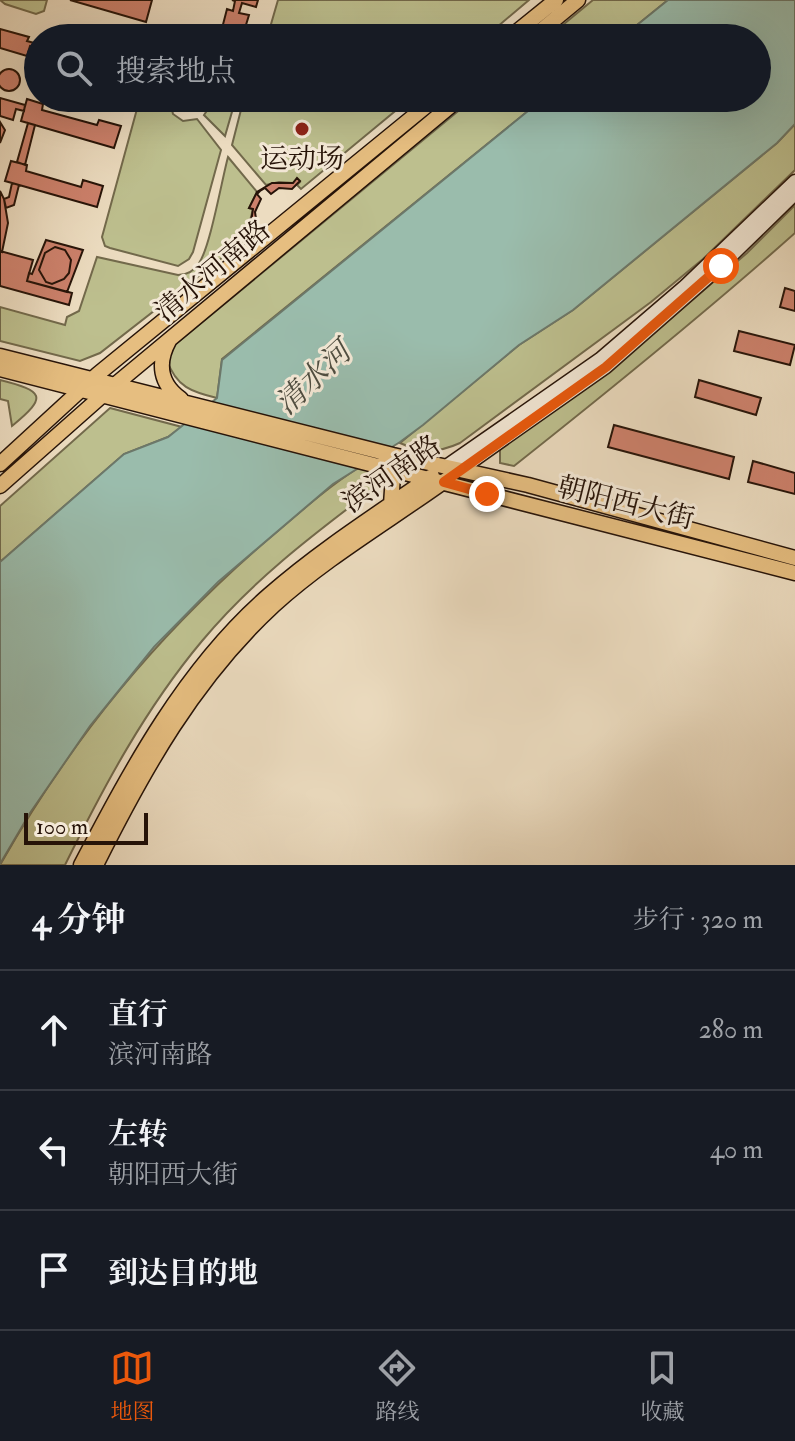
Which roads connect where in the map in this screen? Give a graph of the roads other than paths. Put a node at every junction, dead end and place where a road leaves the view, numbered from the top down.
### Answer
1 (556, 0) edge
2 (578, 0) edge
3 (526, 24) edge
4 (549, 24) edge
5 (419, 112) edge
6 (443, 112) edge
7 (795, 181) edge
8 (795, 194) edge
9 (172, 337) junction
10 (0, 356) edge
11 (0, 369) edge
12 (86, 384) junction
13 (109, 389) junction
14 (186, 406) junction
15 (0, 464) edge
16 (381, 465) junction
17 (444, 474) junction
18 (0, 486) edge
19 (391, 505) junction
20 (795, 558) edge
21 (795, 573) edge
22 (81, 865) edge
23 (96, 865) edge

1 - 3 main road
2 - 4 main road
5 - 12 main road, 清水河南路
6 - 9 main road, 清水河南路
7 - 17 main road, 滨河南路
8 - 17 main road, 滨河南路
9 - 13 main road, 清水河南路
9 - 14 main road
10 - 12 main road
11 - 12 main road
12 - 13 main road
12 - 15 main road, 清水河南路
13 - 14 main road
13 - 18 main road, 清水河南路
14 - 16 main road
14 - 17 main road
16 - 17 main road
16 - 19 main road
17 - 19 main road, 滨河南路
17 - 20 main road, 朝阳西大街
17 - 21 main road, 朝阳西大街
17 - 23 main road, 滨河南路
19 - 22 main road, 滨河南路

